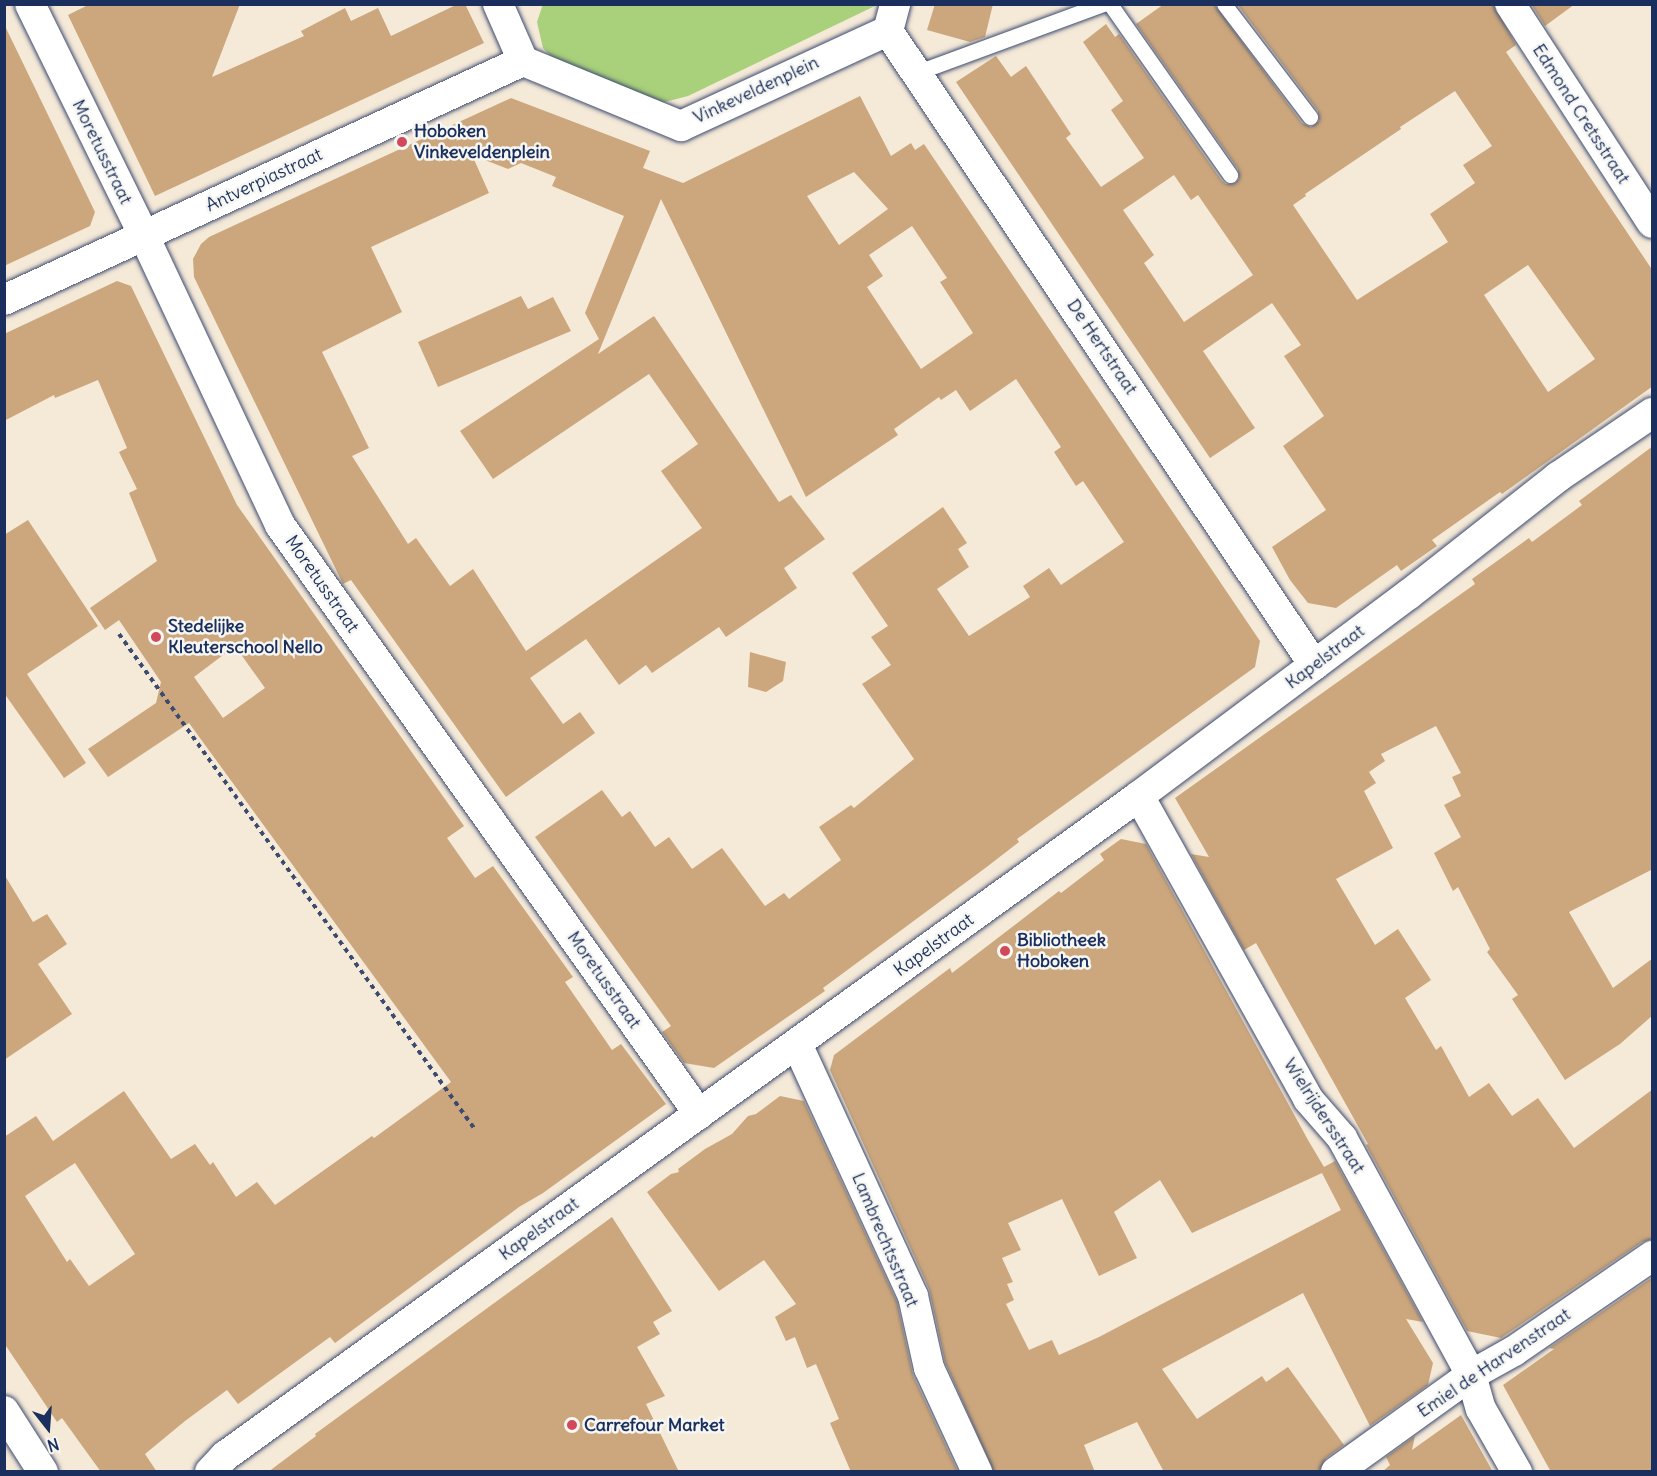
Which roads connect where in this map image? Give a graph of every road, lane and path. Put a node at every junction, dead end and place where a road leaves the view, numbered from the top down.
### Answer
1 (30, 4) edge
2 (498, 4) edge
3 (1102, 4) edge
4 (1110, 4) edge
5 (1224, 4) edge
6 (1510, 4) edge
7 (892, 18) edge
8 (523, 61) junction
9 (918, 72) junction
10 (1310, 117) dead end
11 (1230, 175) dead end
12 (1653, 223) edge
13 (144, 236) junction
14 (4, 300) edge
15 (1653, 413) edge
16 (119, 634) dead end
17 (1314, 664) junction
18 (1139, 796) junction
19 (797, 1044) junction
20 (699, 1114) junction
21 (474, 1128) dead end
22 (1653, 1256) edge
23 (1471, 1375) junction
24 (4, 1411) edge
25 (43, 1472) edge
26 (210, 1472) edge
27 (976, 1472) edge
28 (1336, 1472) edge
29 (1517, 1472) edge

1 - 13 street, Moretusstraat
2 - 8 street
3 - 9 lane
4 - 11 lane
5 - 10 lane
6 - 12 street, Edmond Cretsstraat
7 - 8 street, Vinkeveldenplein
7 - 9 street, De Hertstraat
8 - 13 street, Antverpiastraat
9 - 17 street, De Hertstraat
13 - 14 street, Antverpiastraat
13 - 20 street, Moretusstraat
15 - 17 street, Kapelstraat
16 - 21 path
17 - 18 street, Kapelstraat
18 - 19 street, Kapelstraat
18 - 23 street, Wielrijdersstraat
19 - 20 street, Kapelstraat
19 - 27 street, Lambrechtsstraat
20 - 26 street, Kapelstraat
22 - 23 street, Emiel de Harvenstraat
23 - 28 street, Emiel de Harvenstraat
23 - 29 street, Wielrijdersstraat
24 - 25 street

